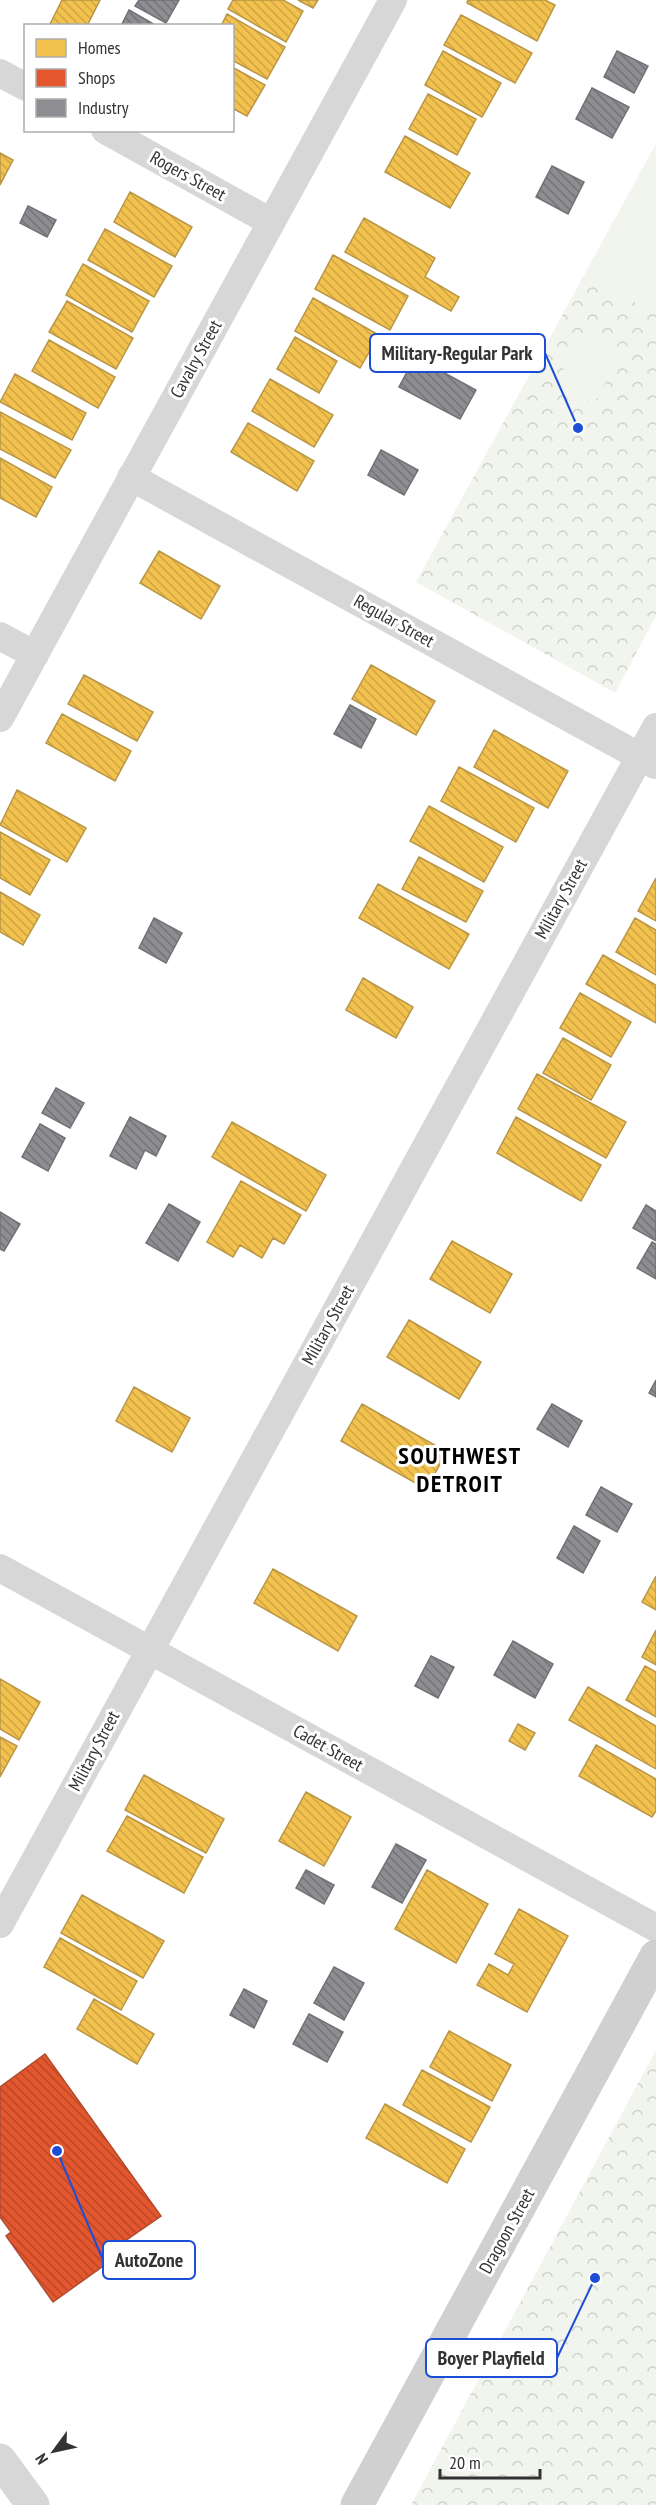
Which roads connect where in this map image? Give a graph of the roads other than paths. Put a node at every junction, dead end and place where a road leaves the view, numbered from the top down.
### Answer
1 (393, 0) edge
2 (0, 73) edge
3 (24, 86) edge
4 (109, 132) edge
5 (271, 222) junction
6 (131, 477) junction
7 (0, 636) edge
8 (35, 655) junction
9 (0, 718) edge
10 (656, 727) edge
11 (648, 760) edge
12 (0, 1568) edge
13 (150, 1650) junction
14 (0, 1924) edge
15 (656, 1928) edge
16 (656, 1956) edge
17 (0, 2460) edge
18 (33, 2505) edge
19 (357, 2505) edge

1 - 5 street, Cavalry Street
2 - 3 street
4 - 5 street, Rogers Street
5 - 6 street, Cavalry Street
6 - 8 street, Cavalry Street
6 - 11 street, Regular Street
7 - 8 street
8 - 9 street, Cavalry Street
10 - 11 street, Military Street
11 - 13 street, Military Street
12 - 13 street, Cadet Street
13 - 14 street, Military Street
13 - 15 street, Cadet Street
16 - 19 main road, Dragoon Street
17 - 18 street

